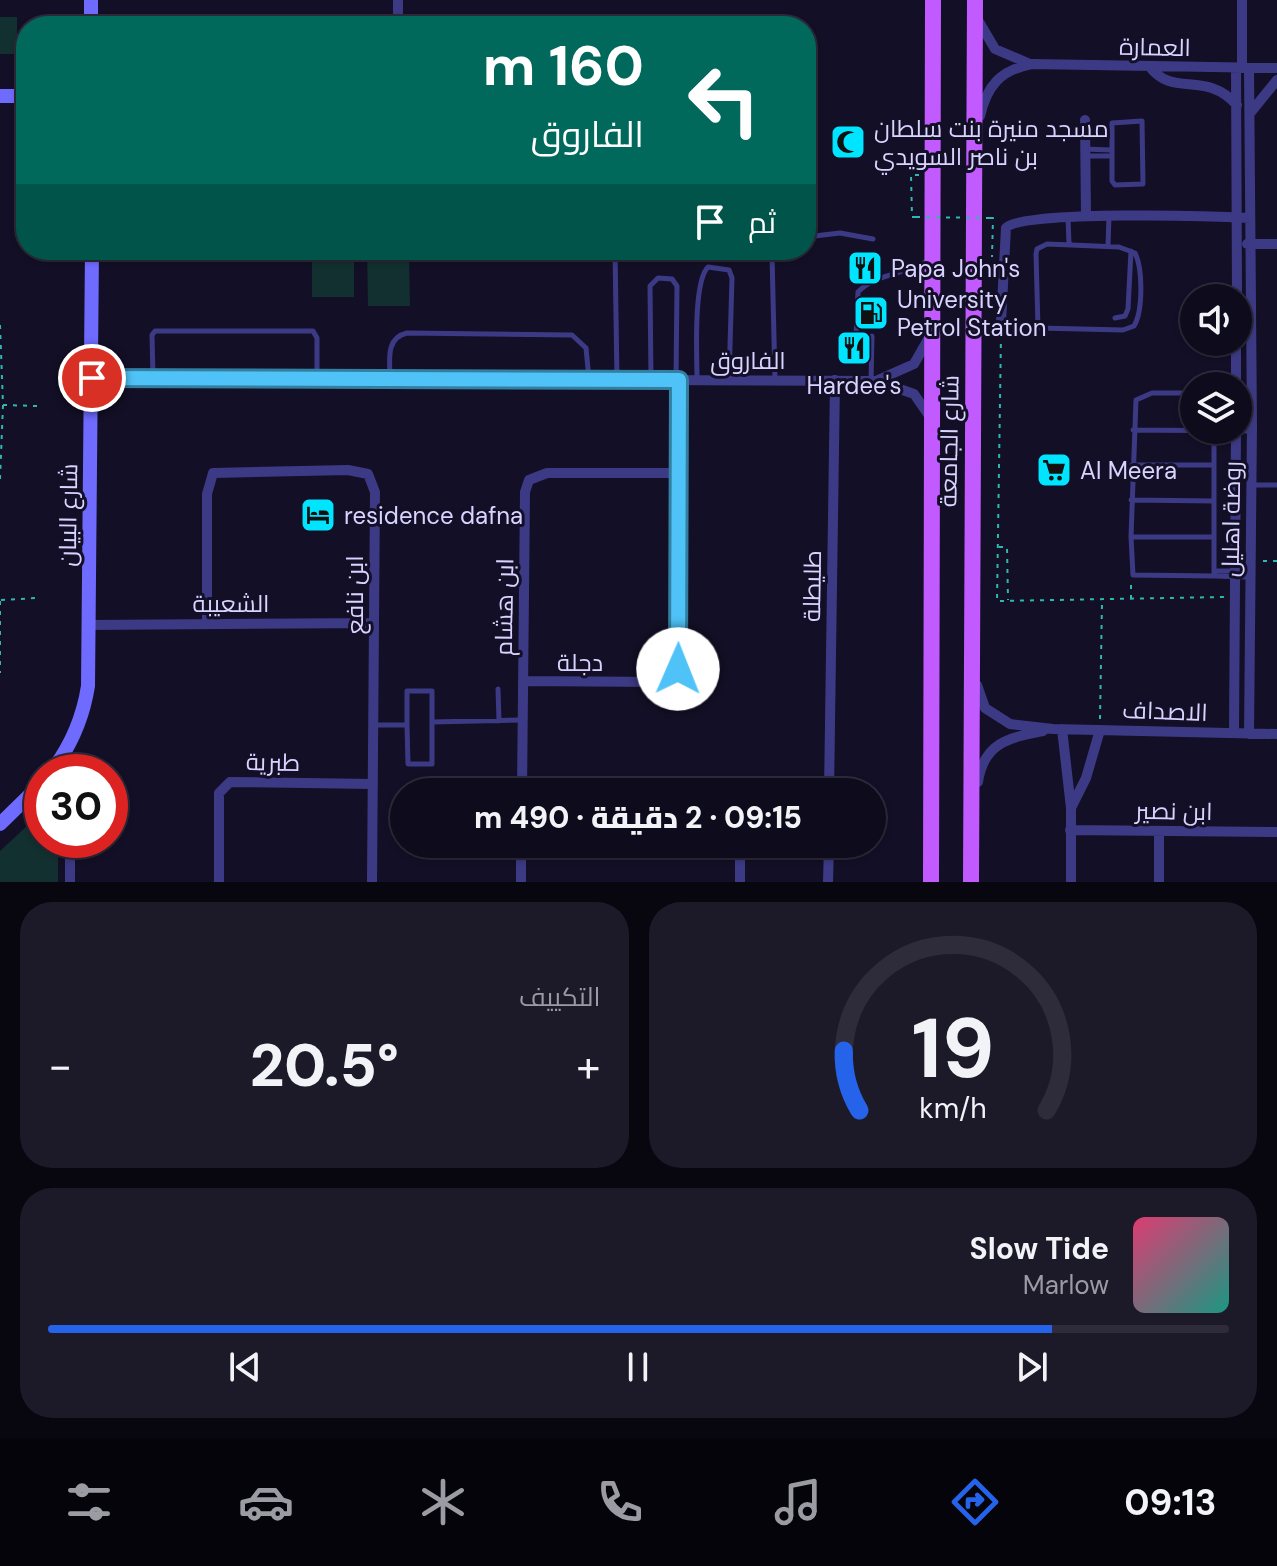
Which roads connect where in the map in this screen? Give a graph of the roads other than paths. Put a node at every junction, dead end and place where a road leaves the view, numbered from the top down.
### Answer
1 (933, 0) edge
2 (976, 0) edge
3 (1242, 0) edge
4 (1032, 64) junction
5 (1149, 66) junction
6 (1242, 68) junction
7 (1277, 68) edge
8 (1277, 80) edge
9 (1238, 106) junction
10 (1250, 113) junction
11 (1085, 120) dead end
12 (976, 135) junction
13 (1084, 152) junction
14 (1112, 153) junction
15 (1086, 216) junction
16 (1109, 216) junction
17 (1068, 217) junction
18 (1237, 217) junction
19 (1250, 218) junction
20 (816, 236) edge
21 (873, 239) dead end
22 (1069, 244) junction
23 (1237, 244) junction
24 (1250, 244) junction
25 (1277, 244) edge
26 (1108, 246) junction
27 (1131, 250) junction
28 (932, 258) junction
29 (92, 260) edge
30 (615, 260) edge
31 (772, 260) edge
32 (872, 280) junction
33 (1237, 284) edge
34 (872, 291) dead end
35 (1115, 318) dead end
36 (1001, 323) road end
37 (932, 331) junction
38 (1251, 372) edge
39 (92, 378) junction
40 (153, 378) junction
41 (318, 379) junction
42 (390, 379) junction
43 (589, 380) junction
44 (617, 380) junction
45 (651, 380) junction
46 (678, 380) junction
47 (697, 380) junction
48 (729, 380) junction
49 (775, 380) junction
50 (835, 380) junction
51 (874, 381) junction
52 (1180, 394) edge
53 (932, 421) junction
54 (1133, 430) junction
55 (1180, 430) edge
56 (1214, 444) edge
57 (1237, 444) edge
58 (1252, 444) edge
59 (1132, 465) junction
60 (1214, 465) junction
61 (679, 473) junction
62 (1252, 485) junction
63 (1277, 485) edge
64 (1131, 500) junction
65 (1214, 501) junction
66 (1131, 537) junction
67 (1214, 537) junction
68 (1249, 570) junction
69 (1214, 573) junction
70 (1237, 574) junction
71 (207, 623) junction
72 (374, 623) junction
73 (89, 625) junction
74 (1236, 649) junction
75 (1249, 650) junction
76 (971, 658) junction
77 (523, 681) junction
78 (498, 689) dead end
79 (523, 720) junction
80 (499, 721) junction
81 (432, 722) junction
82 (374, 725) junction
83 (407, 725) junction
84 (1057, 729) junction
85 (1100, 730) junction
86 (1234, 733) junction
87 (1249, 734) junction
88 (1277, 734) edge
89 (64, 754) edge
90 (522, 778) edge
91 (829, 778) edge
92 (373, 784) junction
93 (24, 801) edge
94 (1071, 808) junction
95 (0, 824) edge
96 (971, 829) junction
97 (1070, 830) junction
98 (1159, 832) junction
99 (1277, 832) edge
100 (70, 858) edge
101 (521, 858) edge
102 (740, 858) edge
103 (829, 858) edge
104 (70, 882) edge
105 (219, 882) edge
106 (372, 882) edge
107 (521, 882) edge
108 (740, 882) edge
109 (828, 882) edge
110 (931, 882) edge
111 (971, 882) edge
112 (1071, 882) edge
113 (1159, 882) edge

1 - 28 main road, شارع الجامعة
2 - 4 street, العمارة
2 - 12 main road, شارع الجامعة
3 - 6 street, روضة اهليل
4 - 5 street, العمارة
4 - 12 street, العمارة
5 - 6 street, العمارة
5 - 9 street
6 - 7 street, العمارة
6 - 9 street
6 - 10 street, روضة اهليل
8 - 10 street
9 - 18 street
10 - 19 street, روضة اهليل
11 - 13 street
12 - 76 main road, شارع الجامعة
13 - 14 lane
13 - 15 street
14 - 14 lane
15 - 16 street
15 - 17 street
16 - 18 street
16 - 26 lane
17 - 22 lane
17 - 36 street
18 - 19 street
18 - 23 street
19 - 24 street, روضة اهليل
20 - 21 lane
22 - 26 lane
22 - 27 lane
23 - 24 street
23 - 33 street
24 - 25 street
24 - 38 street, روضة اهليل
26 - 27 lane
27 - 35 lane
28 - 32 lane
28 - 37 main road, شارع الجامعة
29 - 39 street, شارع البيان
30 - 44 lane
31 - 49 lane
32 - 34 lane
32 - 51 lane
37 - 51 street, الفاروق
37 - 53 main road, شارع الجامعة
39 - 40 street, الفاروق
39 - 73 street, شارع البيان
40 - 41 street, الفاروق
40 - 41 lane
41 - 42 street, الفاروق
42 - 43 street, الفاروق
42 - 43 lane
43 - 44 street, الفاروق
44 - 45 street, الفاروق
45 - 46 street, الفاروق
45 - 46 lane
46 - 47 street, الفاروق
46 - 61 street, دجلة
47 - 48 street, الفاروق
47 - 48 lane
48 - 49 street, الفاروق
49 - 50 street, الفاروق
50 - 51 street, الفاروق
50 - 91 street, طليطلة
51 - 53 street, الفاروق
52 - 54 lane
53 - 110 main road, شارع الجامعة
54 - 55 lane
54 - 59 lane
56 - 60 lane
57 - 70 street
58 - 62 street, روضة اهليل
59 - 60 lane
59 - 64 lane
60 - 65 lane
61 - 77 street, ابن هشام
61 - 77 street, دجلة
62 - 63 lane
62 - 68 street, روضة اهليل
64 - 65 lane
64 - 66 lane
65 - 67 lane
66 - 67 lane
66 - 69 lane
67 - 69 lane
68 - 70 lane
68 - 75 street, روضة اهليل
69 - 70 lane
70 - 74 street
71 - 72 street, الشعيبة
71 - 72 street, ابن نافع
71 - 73 street, الشعيبة
72 - 82 street, ابن نافع
73 - 89 street, شارع البيان
74 - 75 lane
74 - 86 street
75 - 87 street, روضة اهليل
76 - 84 street, الاصداف
76 - 96 main road, شارع الجامعة
77 - 79 street, ابن هشام
78 - 80 lane
79 - 80 lane
79 - 90 street, ابن هشام
80 - 81 lane
81 - 83 lane
81 - 83 lane
82 - 83 lane
82 - 92 street, ابن نافع
84 - 85 street, الاصداف
84 - 94 street
84 - 96 street, الاصداف
85 - 86 street, الاصداف
85 - 94 street
86 - 87 street, الاصداف
87 - 88 street, الاصداف
92 - 105 street, طبرية
92 - 106 street, ابن نافع
93 - 95 street
94 - 97 street
96 - 111 main road, شارع الجامعة
97 - 98 street, ابن نصير
97 - 112 street
98 - 99 street, ابن نصير
98 - 113 street
100 - 104 street
101 - 107 street
102 - 108 street
103 - 109 street

